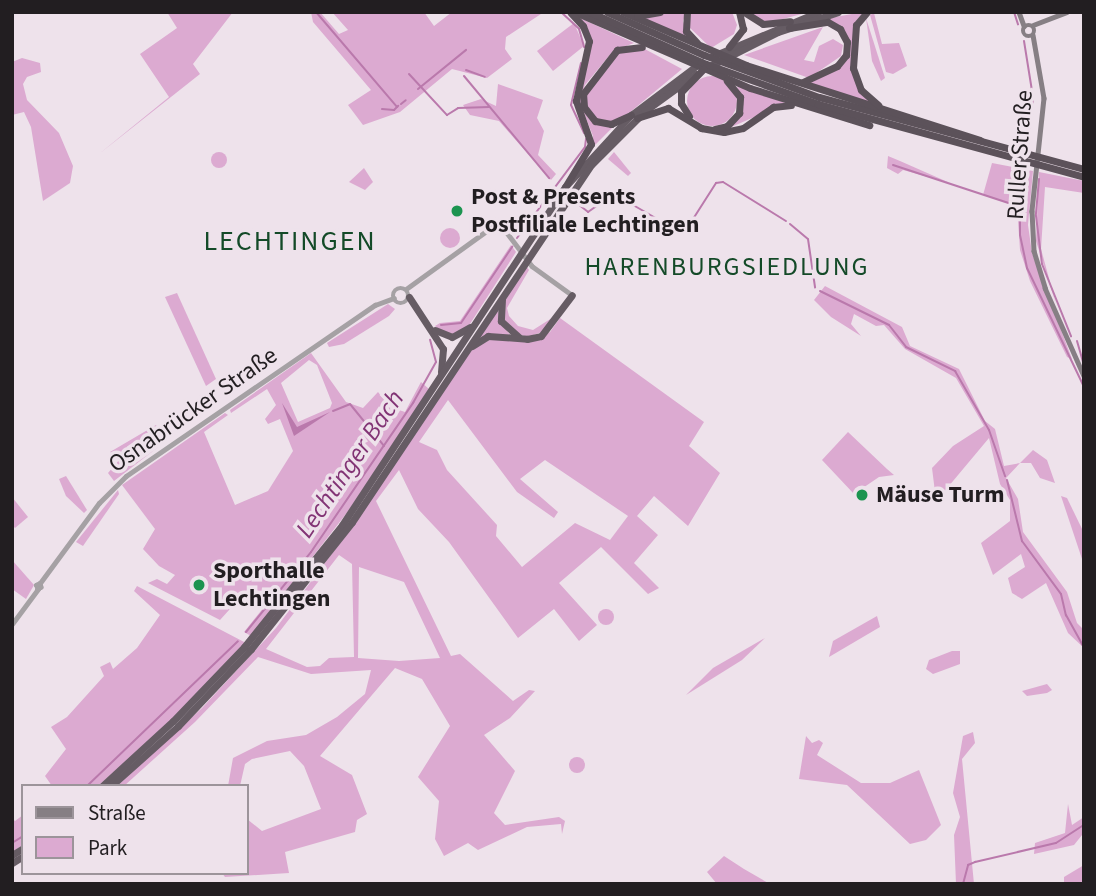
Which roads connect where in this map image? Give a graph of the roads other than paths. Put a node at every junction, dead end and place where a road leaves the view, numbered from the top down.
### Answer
1 (572, 12) edge
2 (590, 12) edge
3 (607, 12) edge
4 (660, 12) edge
5 (687, 12) edge
6 (741, 12) edge
7 (818, 12) edge
8 (838, 12) edge
9 (1020, 12) edge
10 (1067, 12) edge
11 (625, 13) edge
12 (866, 13) edge
13 (790, 24) junction
14 (1030, 30) junction
15 (653, 49) junction
16 (706, 50) junction
17 (725, 51) junction
18 (698, 69) junction
19 (718, 74) junction
20 (795, 81) junction
21 (800, 106) junction
22 (894, 113) junction
23 (634, 116) junction
24 (886, 126) junction
25 (988, 146) junction
26 (1084, 169) edge
27 (1084, 177) edge
28 (565, 187) junction
29 (526, 250) junction
30 (520, 261) junction
31 (572, 295) joint
32 (407, 296) junction
33 (394, 298) junction
34 (478, 320) junction
35 (432, 328) junction
36 (523, 339) junction
37 (460, 359) junction
38 (1084, 376) edge
39 (430, 394) junction
40 (12, 624) edge
41 (257, 637) junction
42 (248, 648) junction
43 (104, 784) edge
44 (113, 784) edge

1 - 15 highway
1 - 28 highway
2 - 24 highway
3 - 25 highway
4 - 11 highway
5 - 16 highway
6 - 13 highway
6 - 17 highway
7 - 13 highway
8 - 13 highway
9 - 14 main road, Ruller Straße
10 - 14 main road
11 - 16 highway
12 - 22 highway
13 - 17 highway
13 - 20 highway
14 - 38 main road, Ruller Straße
15 - 19 highway
15 - 23 highway
16 - 20 highway
17 - 18 highway
18 - 19 highway
18 - 23 highway
19 - 21 highway
20 - 22 highway
21 - 23 highway
21 - 24 highway
22 - 25 highway
23 - 28 highway
23 - 29 highway
24 - 27 highway
25 - 26 highway
28 - 29 highway
29 - 30 highway
30 - 34 highway
30 - 36 highway
30 - 37 highway
31 - 32 street
31 - 36 highway
32 - 33 street
32 - 33 street, Osnabrücker Straße
32 - 35 highway
33 - 40 street, Osnabrücker Straße
34 - 35 highway
34 - 39 highway
35 - 39 highway
36 - 37 highway
37 - 41 highway
39 - 41 highway
41 - 42 highway
42 - 43 highway
42 - 44 highway

